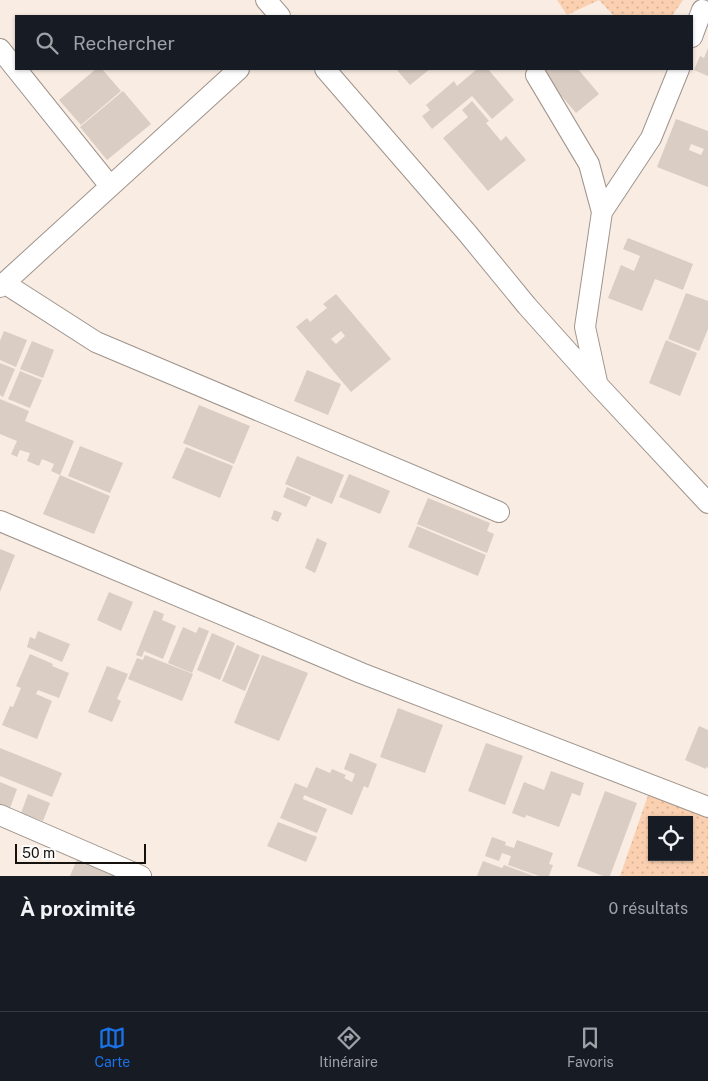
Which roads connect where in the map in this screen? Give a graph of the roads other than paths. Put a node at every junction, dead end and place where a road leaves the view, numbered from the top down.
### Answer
1 (266, 0) edge
2 (702, 10) dead end
3 (279, 15) edge
4 (693, 34) edge
5 (0, 49) edge
6 (15, 68) edge
7 (17, 70) edge
8 (238, 70) edge
9 (326, 70) edge
10 (679, 70) edge
11 (536, 75) dead end
12 (110, 186) junction
13 (602, 212) junction
14 (2, 285) edge
15 (597, 384) junction
16 (708, 503) edge
17 (500, 512) dead end
18 (0, 521) edge
19 (708, 807) edge
20 (0, 814) edge
21 (141, 876) edge

1 - 3 street
2 - 4 street
5 - 6 street
7 - 12 street
8 - 12 street
9 - 15 street
10 - 13 street
11 - 13 street
12 - 14 street
13 - 15 street
14 - 17 street
15 - 16 street
18 - 19 street
20 - 21 street

